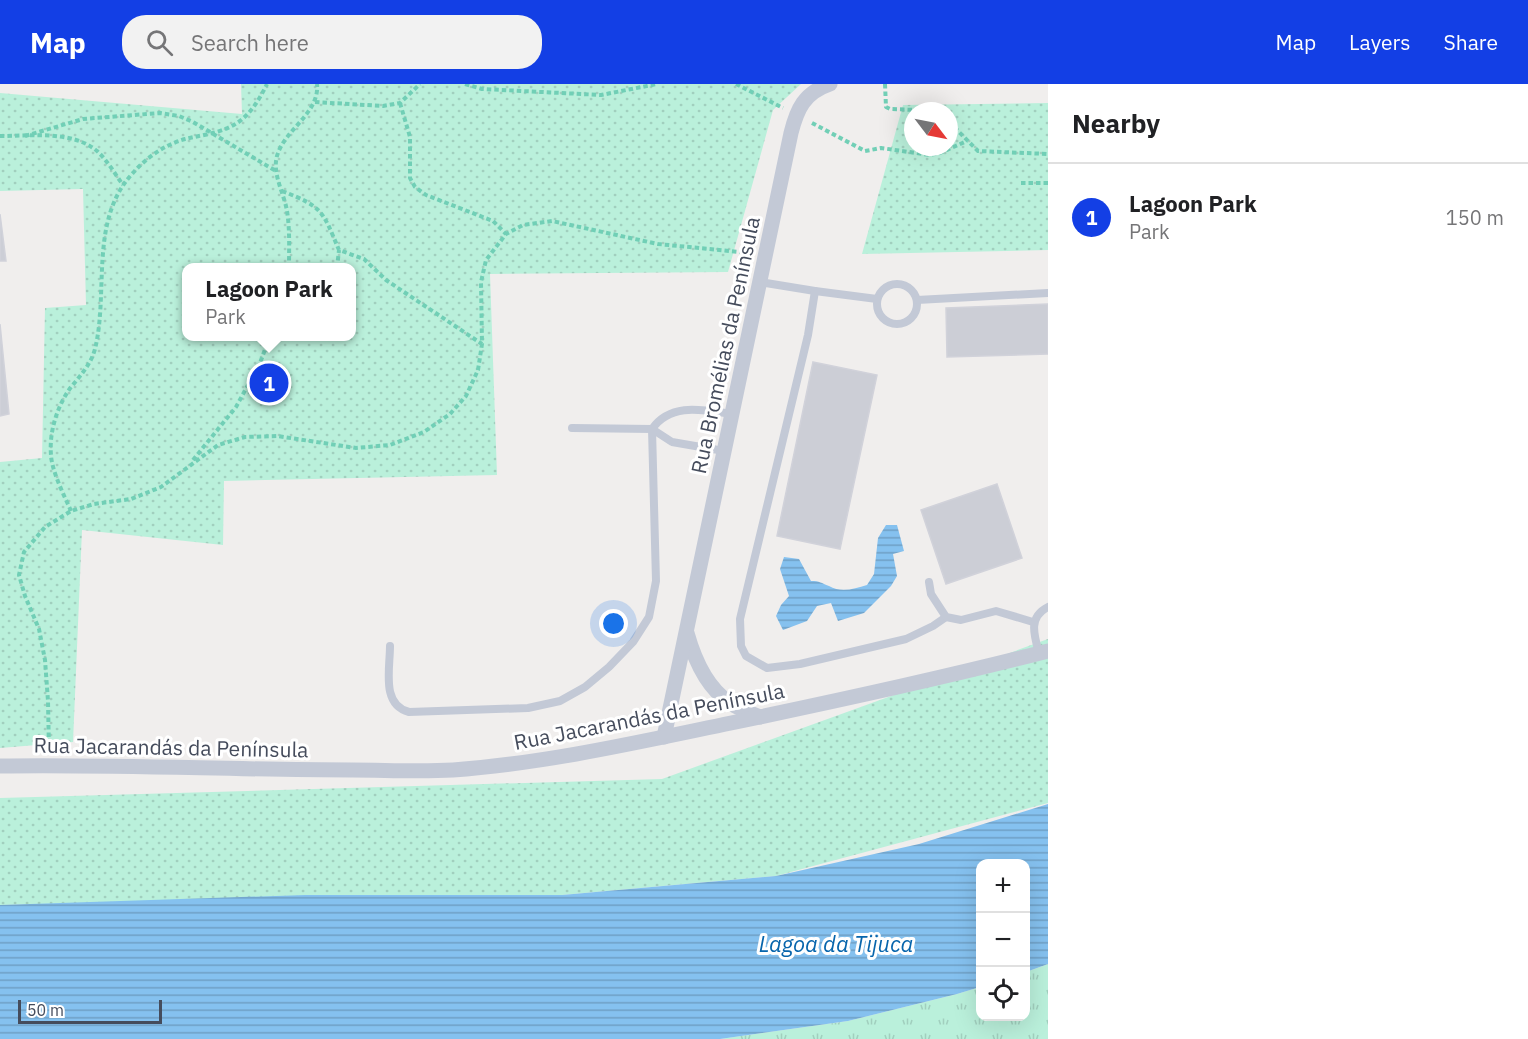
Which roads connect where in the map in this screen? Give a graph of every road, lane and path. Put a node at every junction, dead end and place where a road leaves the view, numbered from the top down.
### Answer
1 (267, 84) edge
2 (317, 84) edge
3 (420, 84) edge
4 (465, 84) edge
5 (657, 84) edge
6 (736, 84) edge
7 (830, 84) edge
8 (885, 84) edge
9 (315, 102) junction
10 (400, 103) junction
11 (904, 110) edge
12 (796, 115) junction
13 (958, 132) edge
14 (214, 133) junction
15 (0, 136) edge
16 (25, 136) junction
17 (967, 141) junction
18 (1048, 154) edge
19 (276, 171) junction
20 (1022, 183) dead end
21 (1048, 183) edge
22 (123, 185) junction
23 (282, 191) junction
24 (506, 234) junction
25 (339, 250) junction
26 (766, 254) junction
27 (289, 263) edge
28 (337, 263) edge
29 (760, 282) junction
30 (815, 291) junction
31 (1048, 293) edge
32 (877, 299) junction
33 (917, 300) junction
34 (268, 341) edge
35 (482, 345) junction
36 (732, 414) junction
37 (572, 428) dead end
38 (652, 429) junction
39 (724, 451) junction
40 (189, 465) junction
41 (71, 511) junction
42 (929, 582) dead end
43 (1048, 607) edge
44 (946, 617) junction
45 (1033, 622) junction
46 (686, 630) junction
47 (390, 646) dead end
48 (1043, 652) edge
49 (760, 717) junction
50 (664, 737) junction
51 (49, 765) junction
52 (0, 766) edge

1 - 14 path
2 - 9 path
3 - 10 path
4 - 5 path
6 - 12 path
7 - 12 street, Rua Bromélias da Península
8 - 11 path
9 - 10 path
9 - 19 path
10 - 24 path
12 - 17 path
12 - 26 street, Rua Bromélias da Península
13 - 17 path
14 - 16 path
14 - 19 path
14 - 22 path
15 - 16 path
16 - 22 path
17 - 18 path
19 - 23 path
20 - 21 path
22 - 41 path
23 - 25 path
23 - 27 path
24 - 26 path
24 - 35 path
25 - 28 path
25 - 35 path
26 - 29 street, Rua Bromélias da Península
29 - 30 lane
29 - 36 street, Rua Bromélias da Península
30 - 32 lane
30 - 44 lane
31 - 33 lane
32 - 33 lane
32 - 33 lane
34 - 40 path
35 - 40 path
36 - 38 lane
36 - 39 street, Rua Bromélias da Península
37 - 38 lane
38 - 39 lane
38 - 47 lane
39 - 46 street, Rua Bromélias da Península
40 - 41 path
41 - 51 path
42 - 44 lane
43 - 45 lane
44 - 45 lane
45 - 48 lane
46 - 49 street
46 - 50 street, Rua Bromélias da Península
48 - 49 street, Rua Jacarandás da Península
49 - 50 street, Rua Jacarandás da Península
50 - 51 street, Rua Jacarandás da Península
51 - 52 street, Rua Jacarandás da Península

